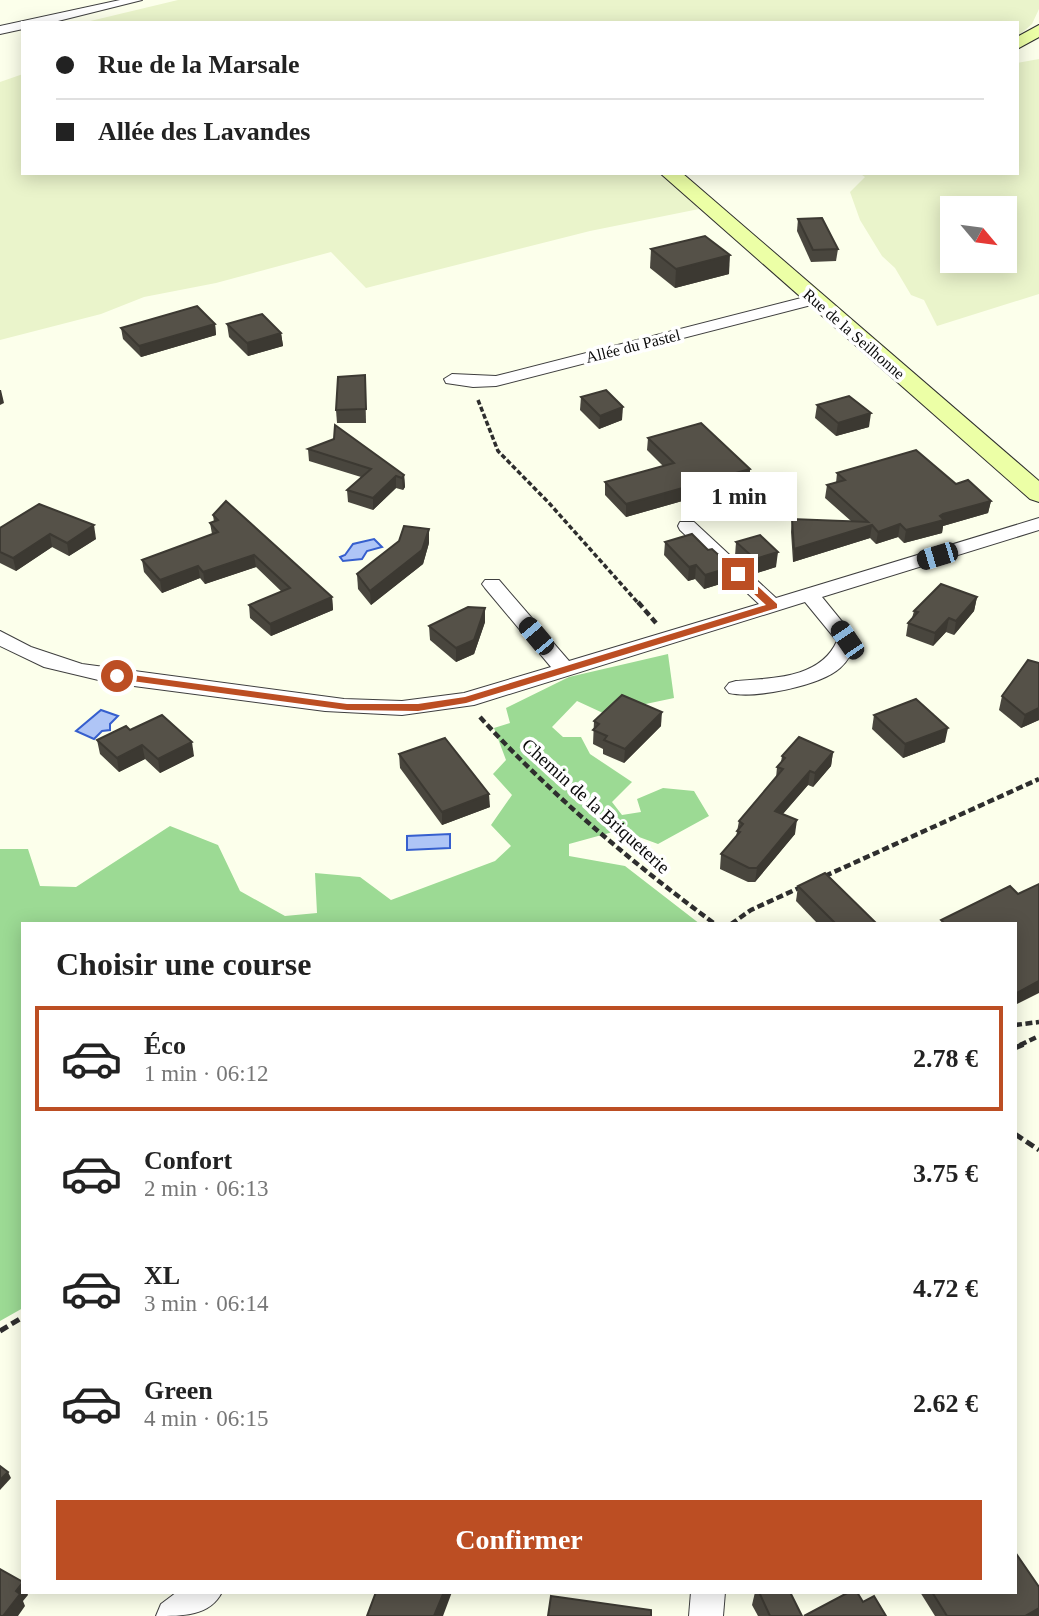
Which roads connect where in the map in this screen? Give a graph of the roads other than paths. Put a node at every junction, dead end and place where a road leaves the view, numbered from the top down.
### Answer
1 (136, 0) edge
2 (42, 21) edge
3 (21, 25) edge
4 (0, 30) edge
5 (1039, 30) edge
6 (1019, 43) edge
7 (672, 175) edge
8 (813, 300) junction
9 (452, 379) dead end
10 (1039, 494) edge
11 (1039, 524) edge
12 (687, 526) dead end
13 (492, 584) dead end
14 (809, 595) junction
15 (773, 606) junction
16 (0, 637) edge
17 (565, 670) junction
18 (736, 688) dead end
19 (203, 1594) edge
20 (708, 1594) edge
21 (173, 1616) edge
22 (706, 1616) edge

1 - 2 street
3 - 4 street
5 - 6 street
7 - 8 street, Rue de la Seilhonne
8 - 9 street, Allée du Pastel
8 - 10 street, Rue de la Seilhonne
11 - 14 street
12 - 15 street
13 - 17 street
14 - 15 street
14 - 18 street
15 - 17 street
16 - 17 street
19 - 21 street
20 - 22 street

